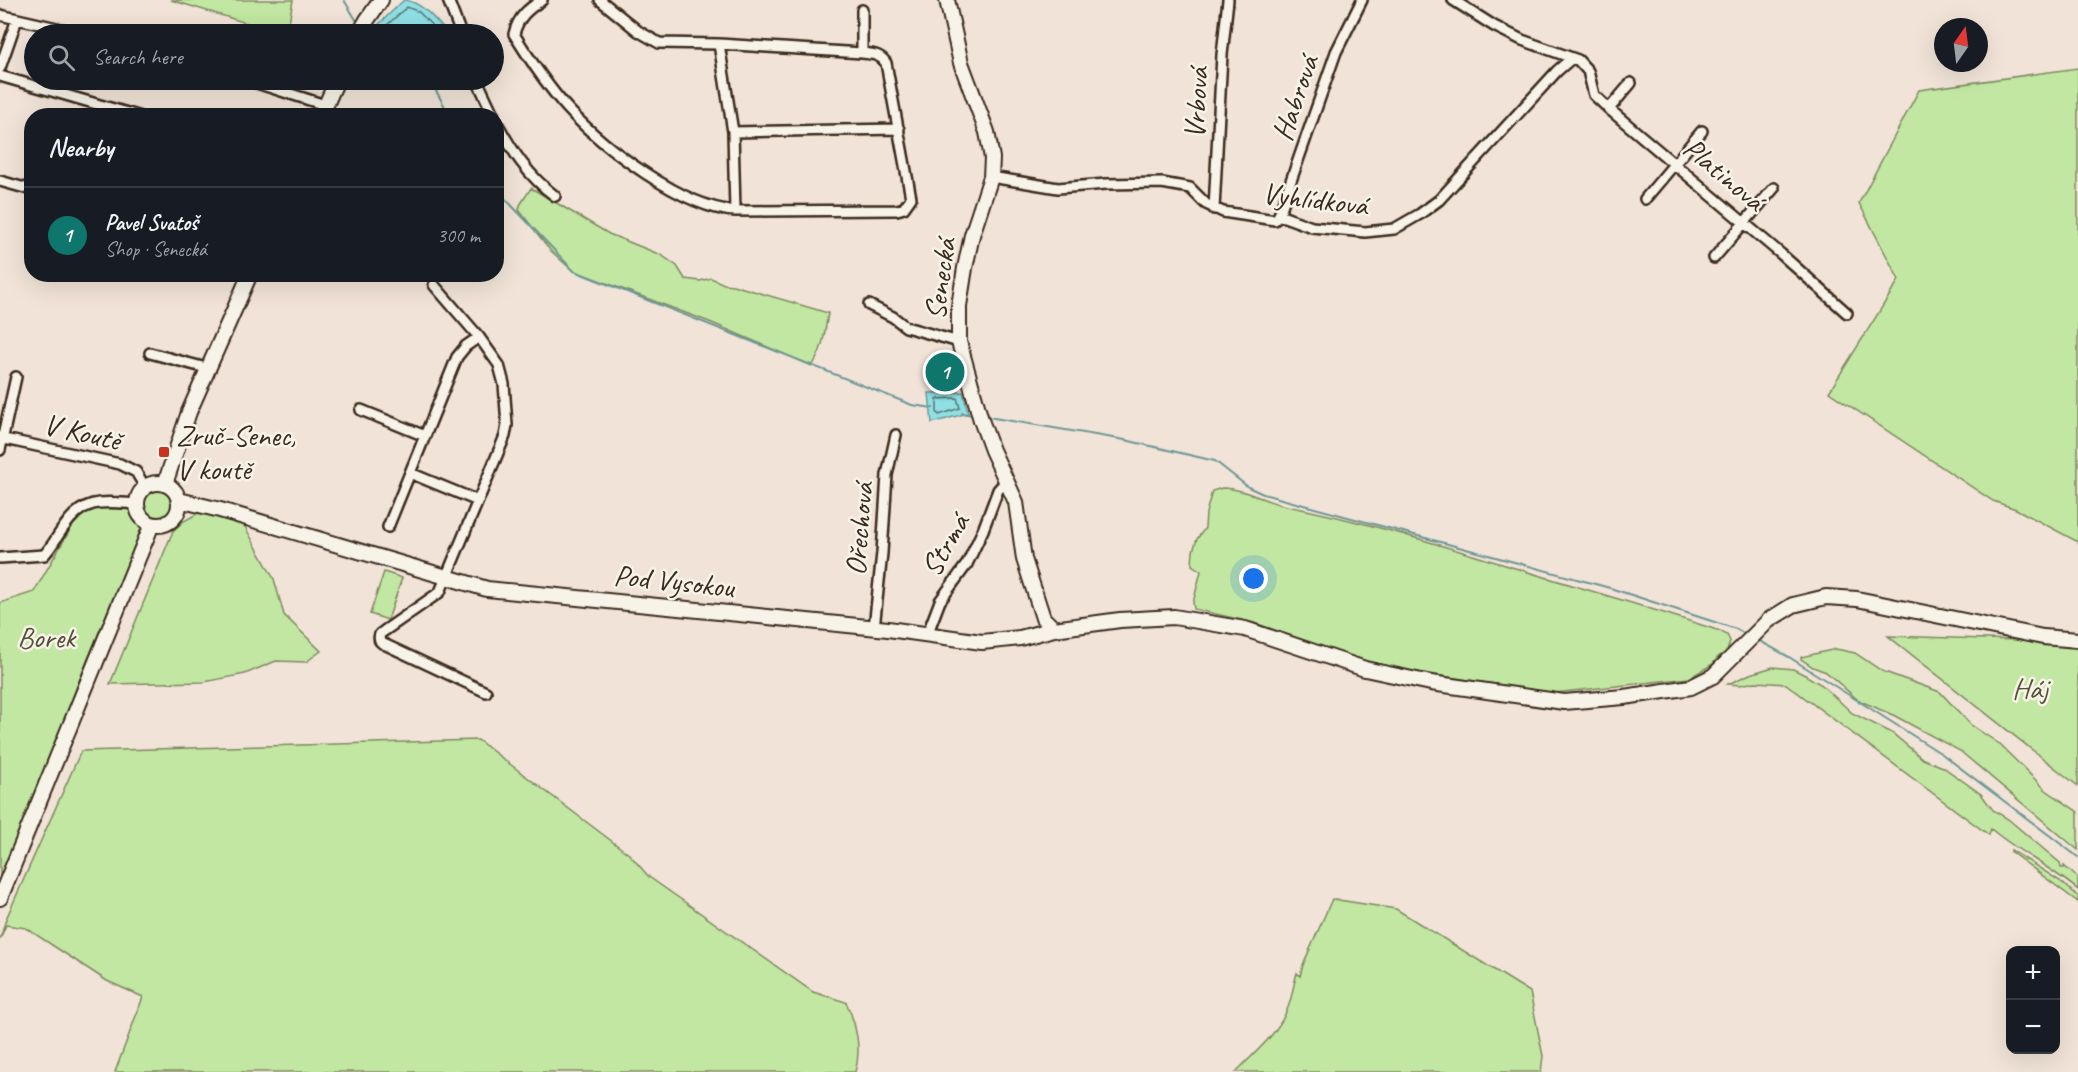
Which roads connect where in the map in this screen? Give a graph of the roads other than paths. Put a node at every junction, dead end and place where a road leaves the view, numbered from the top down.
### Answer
1 (381, 0) edge
2 (448, 0) edge
3 (542, 0) edge
4 (600, 0) edge
5 (947, 0) edge
6 (1228, 0) edge
7 (1362, 0) edge
8 (1453, 0) edge
9 (862, 10) dead end
10 (0, 15) edge
11 (17, 19) junction
12 (39, 24) edge
13 (365, 24) edge
14 (457, 24) edge
15 (719, 44) junction
16 (862, 53) junction
17 (1572, 58) junction
18 (0, 68) edge
19 (0, 76) edge
20 (24, 83) edge
21 (1631, 83) dead end
22 (48, 90) edge
23 (272, 90) edge
24 (332, 90) edge
25 (482, 90) edge
26 (110, 108) edge
27 (318, 108) edge
28 (324, 108) edge
29 (490, 108) edge
30 (1609, 109) junction
31 (898, 129) junction
32 (1702, 130) dead end
33 (733, 132) junction
34 (504, 136) edge
35 (1674, 164) junction
36 (991, 177) junction
37 (0, 181) edge
38 (24, 188) edge
39 (1774, 188) dead end
40 (555, 196) dead end
41 (1645, 199) dead end
42 (1214, 209) junction
43 (735, 211) junction
44 (1279, 215) junction
45 (1744, 223) junction
46 (1714, 258) dead end
47 (247, 282) edge
48 (434, 285) dead end
49 (869, 305) dead end
50 (1847, 314) dead end
51 (479, 337) junction
52 (959, 342) junction
53 (150, 353) dead end
54 (210, 369) junction
55 (15, 377) dead end
56 (361, 410) dead end
57 (896, 435) dead end
58 (425, 436) junction
59 (1, 438) edge
60 (0, 450) edge
61 (410, 473) junction
62 (1006, 481) junction
63 (165, 484) junction
64 (145, 487) junction
65 (179, 500) junction
66 (478, 501) junction
67 (137, 504) junction
68 (152, 524) junction
69 (388, 527) dead end
70 (0, 558) edge
71 (447, 579) junction
72 (874, 628) junction
73 (1054, 629) junction
74 (927, 635) junction
75 (2078, 640) edge
76 (486, 692) dead end
77 (0, 898) edge

1 - 13 street
2 - 14 street
3 - 43 street
4 - 15 street
5 - 36 street, Senecká
6 - 42 street, Vrbová
7 - 44 street, Habrová
8 - 17 street
9 - 16 street
10 - 11 street
11 - 12 street
11 - 18 street
15 - 16 street
15 - 33 street
16 - 31 street
17 - 30 street, Platinová
17 - 44 street, Vyhlídková
19 - 20 street
21 - 30 street
22 - 26 street
23 - 27 street
24 - 28 street
25 - 29 street
30 - 35 street, Platinová
31 - 33 street
31 - 43 street
32 - 35 street
33 - 43 street
34 - 40 street
35 - 41 street
35 - 45 street, Platinová
36 - 42 street, Vyhlídková
36 - 52 street, Senecká
37 - 38 street
39 - 45 street
42 - 44 street, Vyhlídková
45 - 46 street
45 - 50 street, Platinová
47 - 54 street
48 - 51 street
49 - 52 street
51 - 58 street
51 - 66 street
52 - 62 street, Senecká
53 - 54 street
54 - 63 street
55 - 59 street
56 - 58 street
57 - 72 street, Ořechová
58 - 61 street
59 - 60 street
59 - 64 street, V Koutě
61 - 66 street
61 - 69 street
62 - 73 street, Senecká
62 - 74 street, Strmá
63 - 64 street
63 - 65 street
64 - 67 street
65 - 68 street
65 - 71 street, Pod Vysokou
66 - 71 street
67 - 68 street
67 - 70 street
68 - 77 street
71 - 72 street, Pod Vysokou
71 - 76 street
72 - 74 street, Pod Vysokou
73 - 74 street, Pod Vysokou
73 - 75 street, Pod Vysokou

